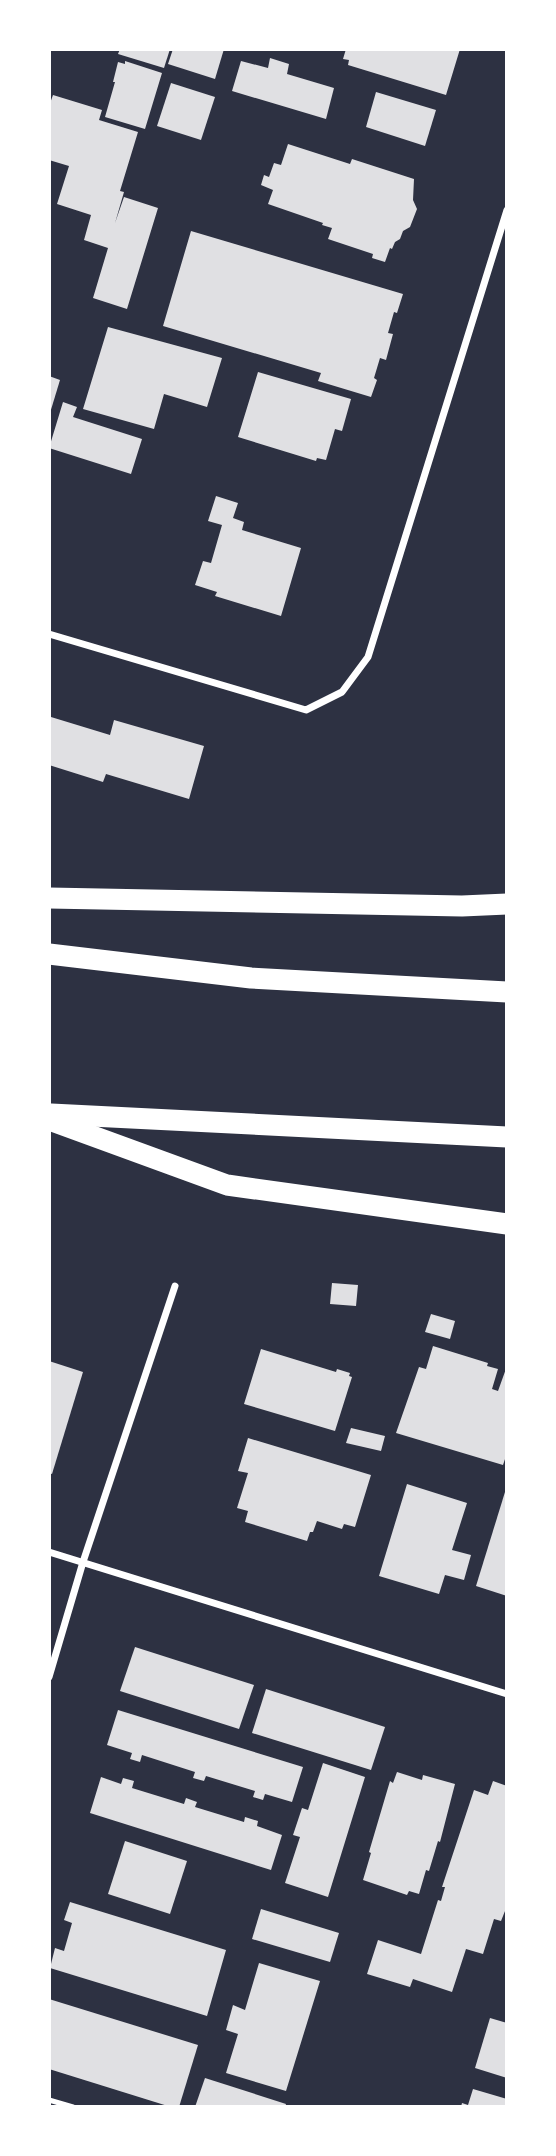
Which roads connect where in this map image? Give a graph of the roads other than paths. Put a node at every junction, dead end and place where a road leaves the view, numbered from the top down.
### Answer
1 (507, 210) edge
2 (49, 634) edge
3 (49, 898) edge
4 (507, 904) edge
5 (49, 954) edge
6 (507, 992) edge
7 (49, 1114) edge
8 (49, 1120) edge
9 (507, 1137) edge
10 (507, 1224) edge
11 (175, 1286) dead end
12 (49, 1552) edge
13 (83, 1562) junction
14 (49, 1677) edge
15 (507, 1694) edge
16 (49, 2100) edge
17 (73, 2107) edge

1 - 2 street
3 - 4 highway
5 - 6 highway
7 - 9 highway
8 - 10 highway
11 - 13 street
12 - 13 street
13 - 14 street
13 - 15 street
16 - 17 lane

